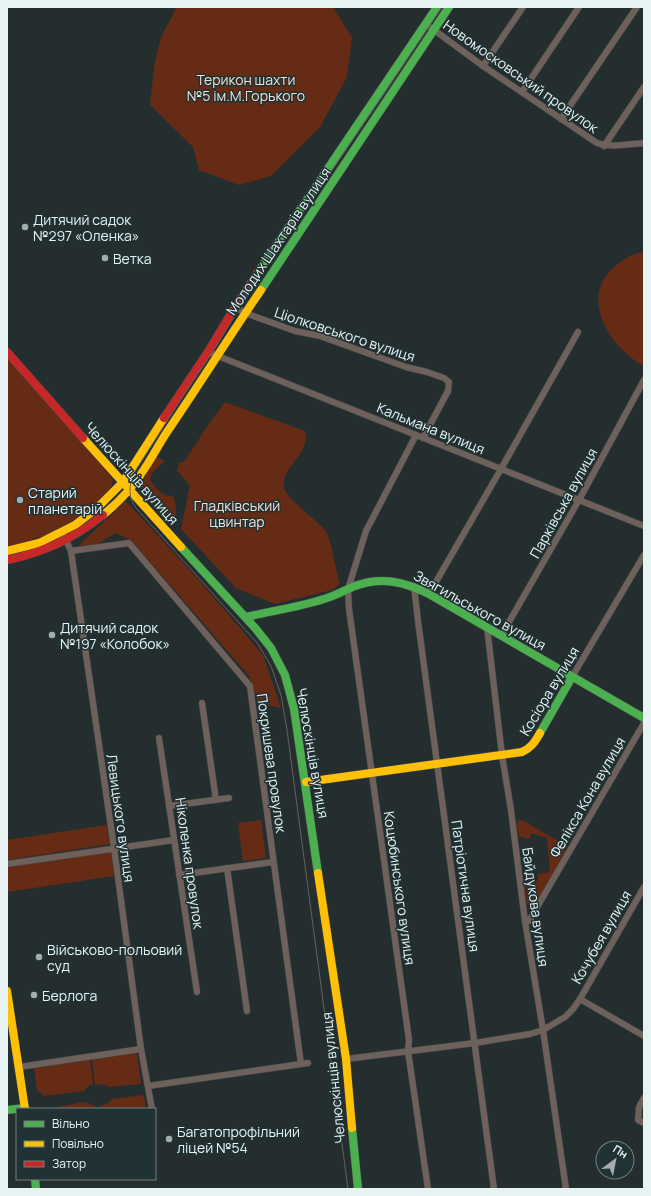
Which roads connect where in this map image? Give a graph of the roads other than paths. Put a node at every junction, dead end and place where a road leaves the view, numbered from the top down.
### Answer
1 (437, 7) edge
2 (449, 7) edge
3 (523, 7) edge
4 (579, 7) edge
5 (637, 7) edge
6 (426, 24) junction
7 (434, 30) junction
8 (483, 66) junction
9 (644, 87) edge
10 (522, 92) junction
11 (561, 119) junction
12 (644, 142) edge
13 (604, 146) junction
14 (236, 307) junction
15 (245, 313) junction
16 (578, 332) dead end
17 (7, 352) edge
18 (208, 352) junction
19 (219, 356) junction
20 (644, 380) edge
21 (416, 435) junction
22 (423, 438) junction
23 (502, 469) junction
24 (123, 482) junction
25 (130, 489) junction
26 (579, 500) junction
27 (644, 526) edge
28 (62, 532) junction
29 (66, 540) junction
30 (7, 551) edge
31 (71, 551) junction
32 (644, 555) edge
33 (7, 560) edge
34 (414, 586) junction
35 (348, 589) junction
36 (429, 594) junction
37 (246, 617) junction
38 (487, 627) junction
39 (501, 636) junction
40 (572, 677) junction
41 (202, 702) dead end
42 (644, 718) edge
43 (644, 723) edge
44 (158, 738) dead end
45 (502, 755) junction
46 (437, 763) junction
47 (372, 773) junction
48 (306, 782) junction
49 (229, 798) dead end
50 (216, 800) junction
51 (169, 806) junction
52 (174, 840) junction
53 (114, 848) junction
54 (274, 862) junction
55 (7, 864) edge
56 (226, 868) junction
57 (179, 875) junction
58 (644, 888) edge
59 (525, 921) junction
60 (7, 991) edge
61 (197, 992) dead end
62 (580, 999) junction
63 (247, 1011) dead end
64 (542, 1030) junction
65 (644, 1036) edge
66 (475, 1043) junction
67 (141, 1049) junction
68 (408, 1051) junction
69 (346, 1059) junction
70 (308, 1063) dead end
71 (300, 1064) junction
72 (19, 1067) junction
73 (148, 1086) junction
74 (644, 1098) edge
75 (25, 1108) edge
76 (152, 1108) edge
77 (644, 1123) edge
78 (358, 1189) edge
79 (428, 1189) edge
80 (494, 1189) edge
81 (566, 1189) edge

1 - 6 main road, Молодих Шахтарів вулиця
2 - 7 main road, Молодих Шахтарів вулиця
3 - 8 street
4 - 10 street
5 - 11 street
6 - 7 street, Новомосковський провулок
6 - 14 main road, Молодих Шахтарів вулиця
7 - 8 street, Новомосковський провулок
7 - 15 main road, Молодих Шахтарів вулиця
8 - 10 street, Новомосковський провулок
9 - 13 street
10 - 11 street, Новомосковський провулок
11 - 13 street, Новомосковський провулок
12 - 13 street
14 - 15 street, Ціолковського вулиця
14 - 18 main road, Молодих Шахтарів вулиця
15 - 19 main road, Молодих Шахтарів вулиця
15 - 22 street, Ціолковського вулиця
16 - 23 street
17 - 24 main road, Челюскінців вулиця
18 - 19 street, Кальмана вулиця
18 - 24 main road, Молодих Шахтарів вулиця
19 - 21 street, Кальмана вулиця
19 - 25 main road, Молодих Шахтарів вулиця
20 - 26 street, Парківська вулиця
21 - 22 street, Кальмана вулиця
21 - 35 street, Коцюбинського вулиця
22 - 23 street, Кальмана вулиця
23 - 26 street, Кальмана вулиця
23 - 36 street
24 - 25 main road, Челюскінців вулиця
24 - 28 main road, Молодих Шахтарів вулиця
25 - 29 main road, Молодих Шахтарів вулиця
25 - 37 main road, Челюскінців вулиця
26 - 27 street, Кальмана вулиця
26 - 39 street, Парківська вулиця
28 - 29 street, Левицького вулиця
28 - 30 main road, Молодих Шахтарів вулиця
29 - 31 street, Левицького вулиця
29 - 33 main road, Молодих Шахтарів вулиця
31 - 53 street, Левицького вулиця
31 - 54 street, Покришева провулок
32 - 40 street, Косіора вулиця
34 - 35 main road, Звягильського вулиця
34 - 36 main road, Звягильського вулиця
34 - 46 street, Патріотична вулиця
35 - 37 main road, Звягильського вулиця
35 - 47 street, Коцюбинського вулиця
36 - 38 main road, Звягильського вулиця
37 - 48 main road, Челюскінців вулиця
38 - 39 main road, Звягильського вулиця
38 - 45 street, Байдукова вулиця
39 - 40 main road, Звягильського вулиця
40 - 42 main road, Звягильського вулиця
40 - 45 main road, Косіора вулиця
41 - 50 street
43 - 59 street, Фелікса Кона вулиця
44 - 51 street, Ніколенка провулок
45 - 46 main road, Косіора вулиця
45 - 59 street, Байдукова вулиця
46 - 47 main road, Косіора вулиця
46 - 66 street, Патріотична вулиця
47 - 48 main road, Косіора вулиця
47 - 68 street, Коцюбинського вулиця
48 - 69 main road, Челюскінців вулиця
49 - 50 street
50 - 51 street
51 - 52 street, Ніколенка провулок
52 - 53 street
52 - 57 street, Ніколенка провулок
53 - 55 street
53 - 67 street, Левицького вулиця
54 - 56 street
54 - 71 street, Покришева провулок
56 - 57 street
56 - 63 street
57 - 61 street, Ніколенка провулок
58 - 62 street, Кочубея вулиця
59 - 64 street, Байдукова вулиця
60 - 72 main road
62 - 64 street, Кочубея вулиця
62 - 65 street
64 - 66 street, Кочубея вулиця
64 - 81 street, Байдукова вулиця
66 - 68 street, Кочубея вулиця
66 - 80 street, Патріотична вулиця
67 - 72 street
67 - 73 street, Левицького вулиця
68 - 69 street, Кочубея вулиця
68 - 79 street, Коцюбинського вулиця
69 - 78 main road, Челюскінців вулиця
70 - 71 street
71 - 73 street
72 - 75 main road
73 - 76 street, Левицького вулиця
74 - 77 street

